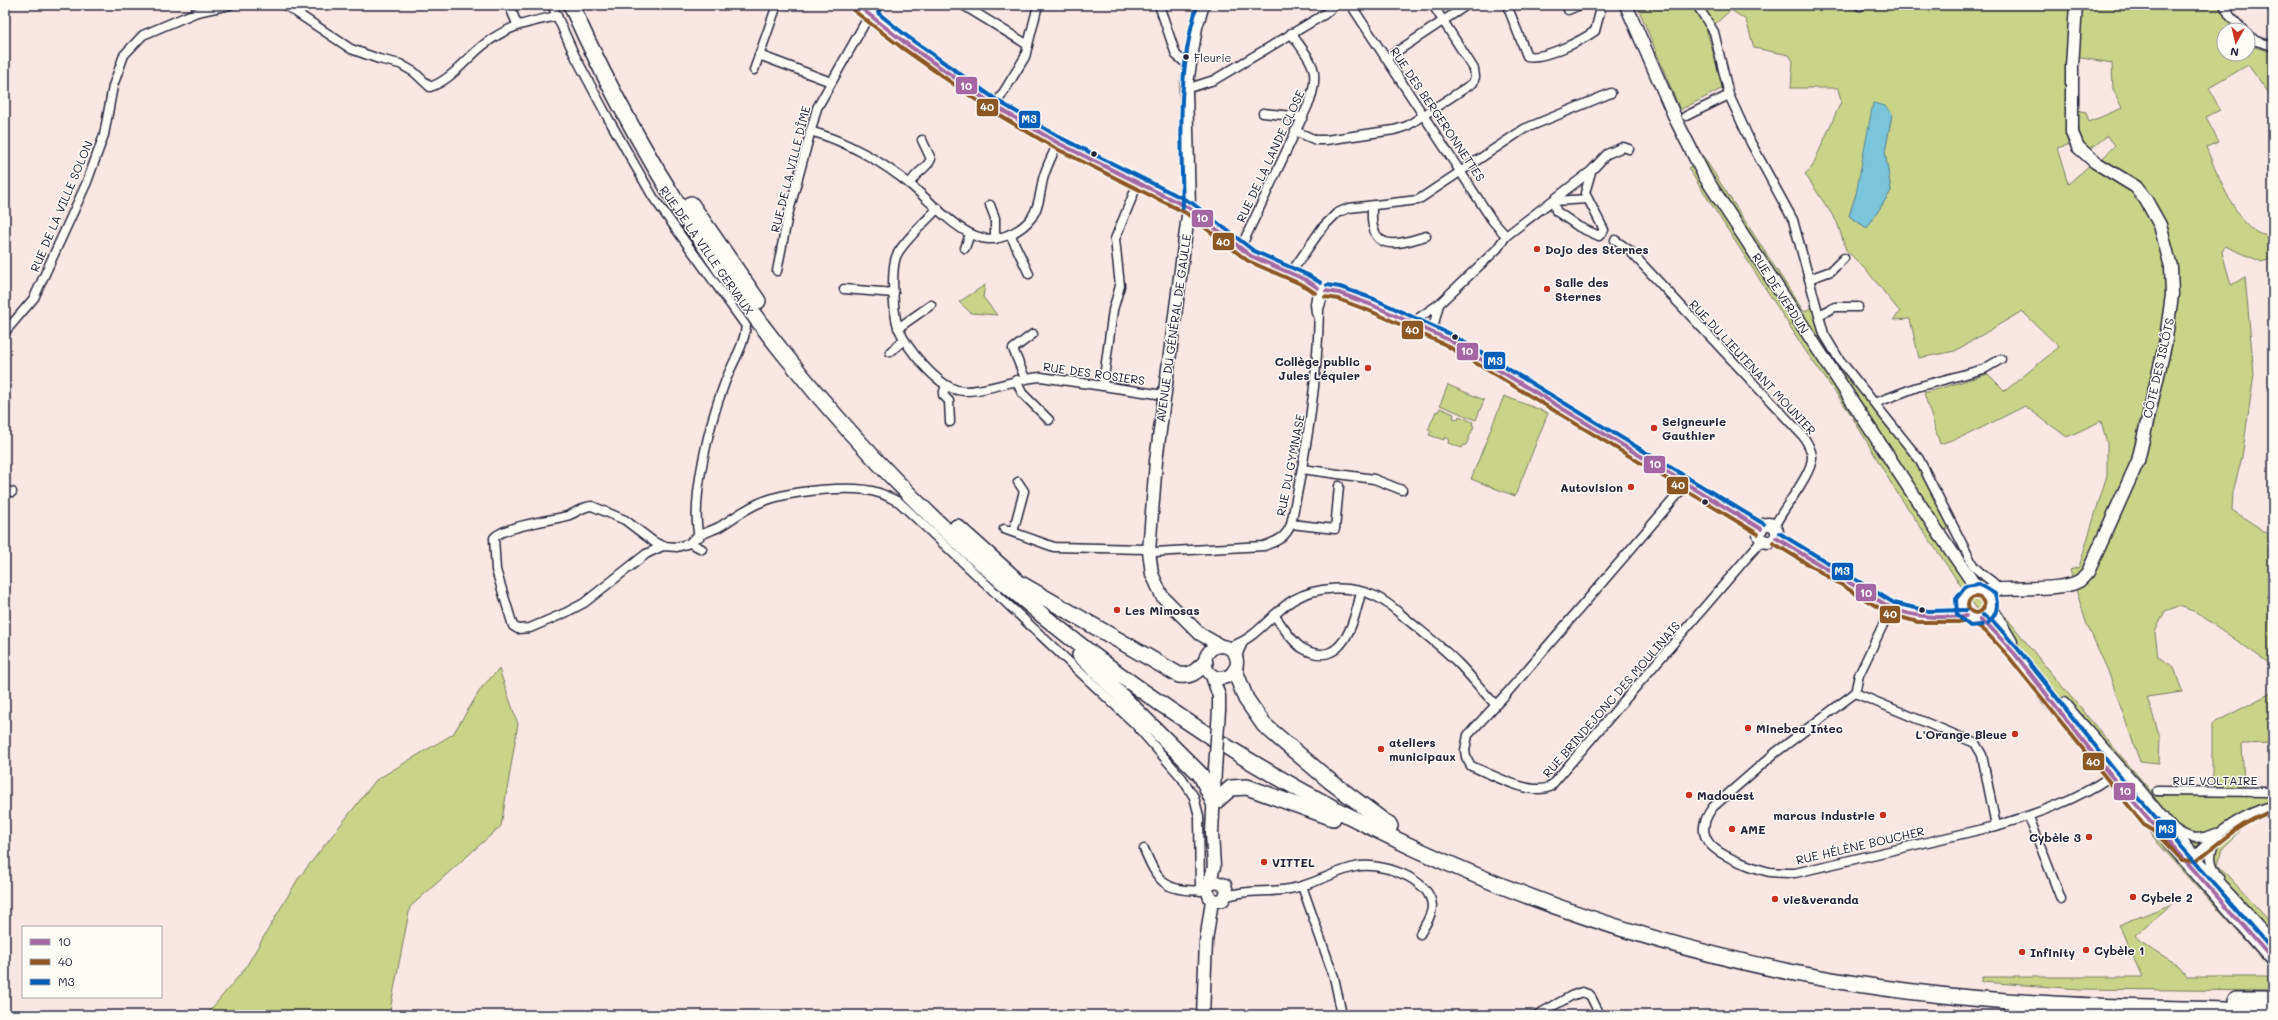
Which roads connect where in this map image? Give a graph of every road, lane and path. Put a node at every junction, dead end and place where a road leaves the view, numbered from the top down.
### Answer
1 (230, 5) edge
2 (285, 5) edge
3 (510, 5) edge
4 (552, 5) edge
5 (571, 5) edge
6 (582, 5) edge
7 (777, 5) edge
8 (857, 5) edge
9 (963, 5) edge
10 (1038, 5) edge
11 (1158, 5) edge
12 (1203, 5) edge
13 (1335, 5) edge
14 (1351, 5) edge
15 (1433, 5) edge
16 (1467, 5) edge
17 (1507, 5) edge
18 (1580, 5) edge
19 (1594, 5) edge
20 (1627, 5) edge
21 (1697, 5) edge
22 (2076, 5) edge
23 (2224, 5) edge
24 (873, 10) edge
25 (1568, 10) dead end
26 (557, 16) junction
27 (1443, 20) junction
28 (2236, 22) edge
29 (517, 24) junction
30 (1291, 33) junction
31 (2256, 41) edge
32 (1028, 45) junction
33 (2273, 46) edge
34 (760, 55) junction
35 (1386, 58) junction
36 (1189, 66) junction
37 (754, 70) dead end
38 (831, 82) junction
39 (1186, 88) junction
40 (1611, 93) dead end
41 (1729, 95) junction
42 (995, 106) junction
43 (1264, 113) dead end
44 (1424, 115) junction
45 (1686, 116) dead end
46 (1302, 117) junction
47 (810, 132) junction
48 (1295, 132) junction
49 (922, 140) dead end
50 (1058, 143) junction
51 (1629, 148) dead end
52 (1591, 171) junction
53 (1462, 172) junction
54 (1138, 183) junction
55 (910, 184) junction
56 (1588, 199) junction
57 (1554, 201) junction
58 (990, 205) dead end
59 (1372, 206) junction
60 (938, 208) junction
61 (1189, 208) junction
62 (970, 234) junction
63 (1010, 234) junction
64 (1426, 236) dead end
65 (1506, 236) junction
66 (994, 239) junction
67 (1615, 240) dead end
68 (1241, 247) junction
69 (965, 248) dead end
70 (1844, 258) dead end
71 (777, 271) dead end
72 (1030, 274) dead end
73 (1290, 274) junction
74 (1809, 279) junction
75 (844, 289) dead end
76 (894, 292) junction
77 (1321, 292) junction
78 (1439, 304) junction
79 (931, 305) dead end
80 (1858, 307) dead end
81 (1819, 315) junction
82 (1416, 324) junction
83 (898, 328) junction
84 (5, 332) edge
85 (1432, 332) junction
86 (1033, 334) dead end
87 (904, 340) junction
88 (890, 352) dead end
89 (2001, 360) dead end
90 (1020, 379) junction
91 (946, 385) junction
92 (1103, 385) junction
93 (1164, 395) junction
94 (1875, 403) junction
95 (1049, 420) dead end
96 (950, 422) dead end
97 (1302, 469) junction
98 (1018, 482) dead end
99 (1686, 485) junction
100 (1339, 486) dead end
101 (1402, 490) dead end
102 (1290, 528) junction
103 (1004, 529) dead end
104 (1014, 532) junction
105 (1775, 532) junction
106 (1762, 535) junction
107 (699, 537) junction
108 (690, 543) junction
109 (663, 546) junction
110 (702, 549) dead end
111 (1149, 551) junction
112 (1954, 556) junction
113 (1021, 584) junction
114 (2000, 590) junction
115 (1980, 591) junction
116 (1361, 592) junction
117 (1963, 600) junction
118 (1991, 605) junction
119 (1891, 608) junction
120 (1274, 615) junction
121 (1966, 616) junction
122 (1942, 618) junction
123 (1980, 620) junction
124 (1054, 625) junction
125 (1200, 634) junction
126 (1244, 642) junction
127 (1224, 646) junction
128 (1237, 656) junction
129 (1206, 658) junction
130 (1232, 674) junction
131 (1212, 676) junction
132 (1855, 693) junction
133 (1219, 696) junction
134 (1495, 704) junction
135 (2111, 776) junction
136 (2157, 791) dead end
137 (2273, 792) edge
138 (1214, 803) junction
139 (2273, 805) edge
140 (2028, 816) junction
141 (2149, 821) junction
142 (2166, 822) junction
143 (1390, 826) junction
144 (1996, 826) junction
145 (2222, 831) junction
146 (1401, 843) junction
147 (1144, 849) dead end
148 (2193, 856) junction
149 (1302, 886) junction
150 (1217, 892) junction
151 (2061, 899) dead end
152 (2234, 900) junction
153 (2248, 916) junction
154 (2273, 932) edge
155 (1420, 934) dead end
156 (2273, 943) edge
157 (2273, 960) edge
158 (2273, 1000) edge
159 (2154, 1008) junction
160 (2273, 1011) edge
161 (1203, 1015) edge
162 (1342, 1015) edge
163 (1537, 1015) edge
164 (1600, 1015) edge
165 (2173, 1015) edge

1 - 84 street, RUE DE LA VILLE SOLON
2 - 29 street
3 - 29 street
4 - 26 street, RUE DE LA VILLE GERVAUX
5 - 124 highway
6 - 113 highway
7 - 34 street
8 - 24 street
9 - 32 street
10 - 32 street
11 - 36 street
12 - 36 street, AVENUE DU GÉNÉRAL DE GAULLE
13 - 30 street
14 - 35 street, RUE DES BERGERONNETTES
15 - 27 street
16 - 27 street
17 - 19 street
18 - 25 street
20 - 112 street, RUE DE VERDUN
21 - 41 street
22 - 114 street, CÔTE DES ISLÔTS
23 - 28 street
24 - 38 street, RUE DE LA VILLE DÎME
24 - 42 street
26 - 29 street
26 - 107 street, RUE DE LA VILLE GERVAUX
27 - 35 street
27 - 44 street
30 - 39 street
30 - 46 street, RUE DE LA LANDE CLOSE
31 - 33 street
32 - 42 street
34 - 37 street
34 - 38 street
35 - 44 street, RUE DES BERGERONNETTES
36 - 39 street, AVENUE DU GÉNÉRAL DE GAULLE
38 - 47 street, RUE DE LA VILLE DÎME
39 - 61 street, AVENUE DU GÉNÉRAL DE GAULLE
40 - 53 street
41 - 45 street
41 - 74 street
42 - 50 street
43 - 46 street
44 - 48 street
44 - 53 street, RUE DES BERGERONNETTES
46 - 48 street, RUE DE LA LANDE CLOSE
47 - 55 street
47 - 71 street, RUE DE LA VILLE DÎME
48 - 68 street, RUE DE LA LANDE CLOSE
49 - 55 street
50 - 54 street
50 - 63 street
51 - 52 street
52 - 56 street
52 - 57 street
53 - 59 street
53 - 65 street, RUE DES BERGERONNETTES
54 - 61 street
54 - 92 street
55 - 60 street
56 - 57 street
56 - 57 street
57 - 65 street
58 - 66 street
59 - 64 street
59 - 73 street
60 - 62 street
60 - 76 street, RUE DES ROSIERS
61 - 68 street
61 - 93 street, AVENUE DU GÉNÉRAL DE GAULLE
62 - 66 street
62 - 69 street
63 - 66 street
63 - 72 street
65 - 78 street
67 - 105 street, RUE DU LIEUTENANT MOUNIER
68 - 73 street
70 - 74 street
73 - 77 street
74 - 81 street
75 - 76 street
76 - 83 street, RUE DES ROSIERS
77 - 82 street
77 - 97 street, RUE DU GYMNASE
78 - 82 street
78 - 85 street
79 - 83 street
80 - 81 street
81 - 94 street
82 - 85 street
83 - 87 street, RUE DES ROSIERS
85 - 99 street
86 - 90 street
87 - 88 street
87 - 91 street, RUE DES ROSIERS
89 - 94 street
90 - 91 street, RUE DES ROSIERS
90 - 92 street, RUE DES ROSIERS
90 - 95 street
91 - 96 street
92 - 93 street, RUE DES ROSIERS
93 - 111 street, AVENUE DU GÉNÉRAL DE GAULLE
94 - 114 street
97 - 101 street
97 - 102 street, RUE DU GYMNASE
98 - 104 street
99 - 106 street
99 - 134 street, RUE BRINDEJONC DES MOULINAIS
100 - 102 street
102 - 111 street
103 - 104 street
104 - 111 street
105 - 106 street
105 - 119 street
106 - 134 street, RUE BRINDEJONC DES MOULINAIS
107 - 108 street
107 - 150 street
108 - 109 street
108 - 110 street
109 - 109 street
111 - 125 street, AVENUE DU GÉNÉRAL DE GAULLE
112 - 115 street, RUE DE VERDUN
112 - 117 street, RUE DE VERDUN
113 - 129 highway
113 - 143 highway
114 - 115 street, CÔTE DES ISLÔTS
114 - 118 street
115 - 117 street
115 - 118 street
116 - 120 street
116 - 120 street
116 - 134 street
117 - 121 street
117 - 122 street
118 - 123 street
118 - 142 street
119 - 122 street
119 - 132 street
120 - 126 street
121 - 122 street
121 - 123 street
123 - 135 street
124 - 138 highway
124 - 146 highway
125 - 127 street, AVENUE DU GÉNÉRAL DE GAULLE
125 - 129 street, AVENUE DU GÉNÉRAL DE GAULLE
126 - 127 street
126 - 128 street
127 - 128 street
127 - 129 street
128 - 130 street
129 - 131 street
130 - 131 street
130 - 133 street
130 - 143 highway
131 - 133 street
132 - 144 street
132 - 144 street, RUE HÉLÈNE BOUCHER
133 - 138 street, bridge
135 - 140 street, RUE HÉLÈNE BOUCHER
135 - 141 street
136 - 137 street, RUE VOLTAIRE
138 - 146 highway
138 - 150 street
139 - 145 street
140 - 144 street, RUE HÉLÈNE BOUCHER
140 - 151 street
141 - 148 street
141 - 157 street
142 - 145 street
142 - 148 street
143 - 158 highway
145 - 148 street
145 - 152 street
146 - 159 highway
147 - 150 street
148 - 152 street
149 - 150 street
149 - 155 street
149 - 162 street
150 - 161 street
152 - 153 street
153 - 154 street
153 - 156 street
159 - 160 highway
159 - 165 highway
163 - 164 street

